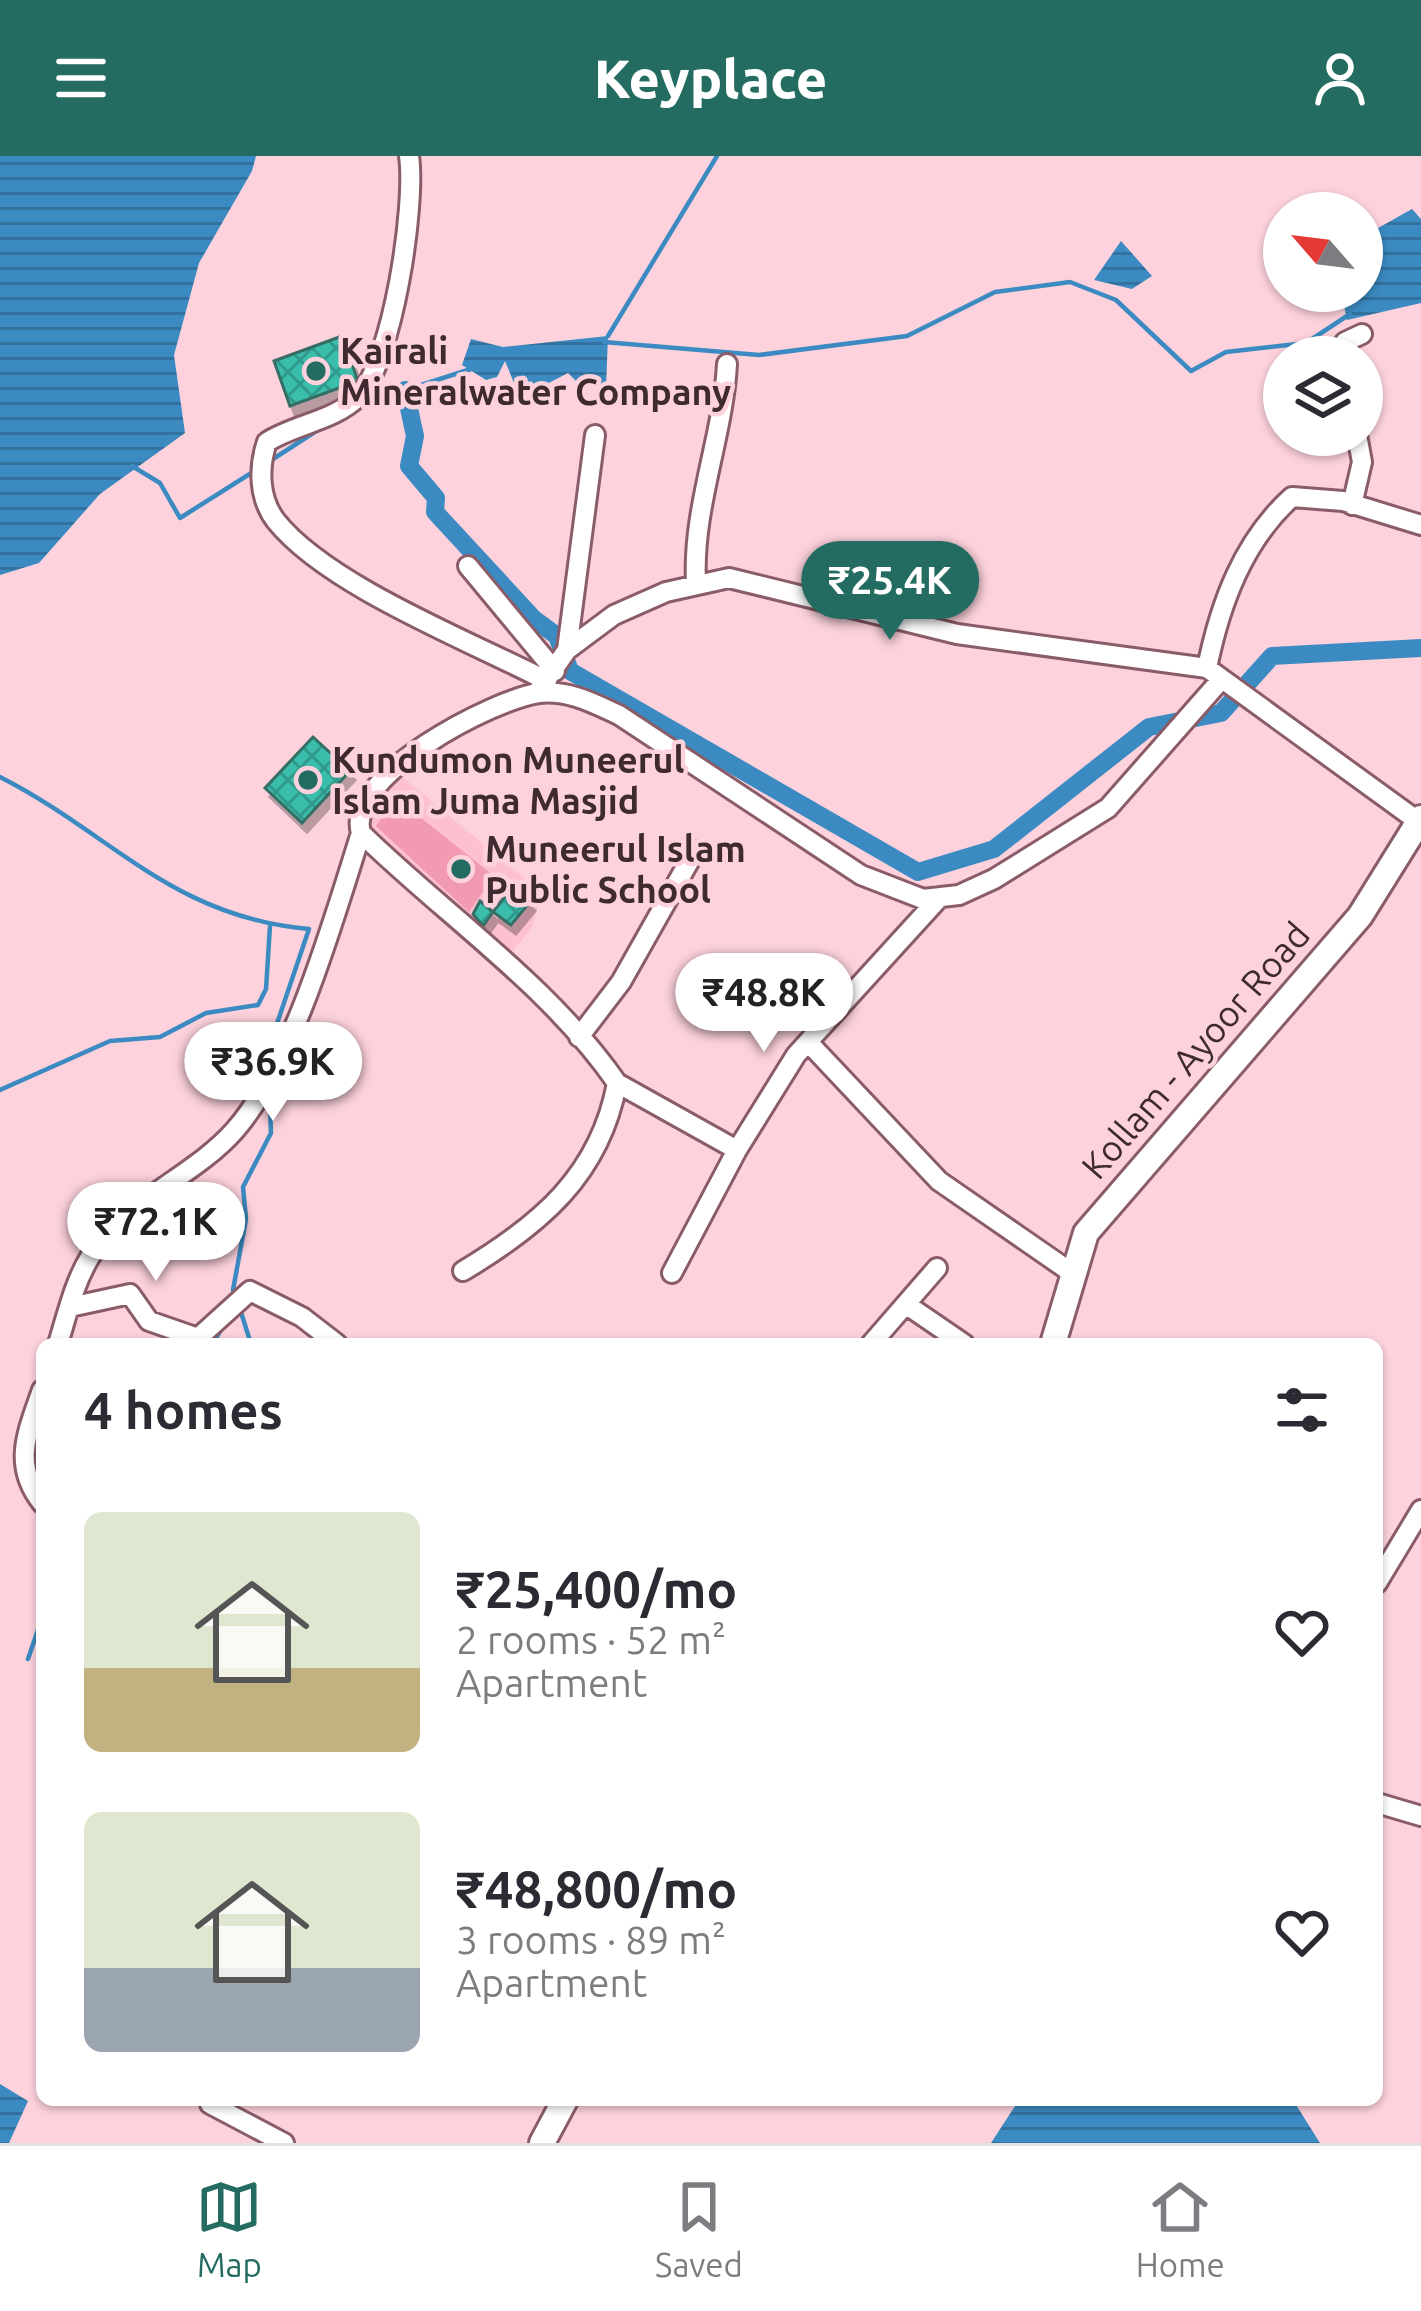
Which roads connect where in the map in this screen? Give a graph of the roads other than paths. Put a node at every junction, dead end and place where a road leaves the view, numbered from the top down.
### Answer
1 (409, 156) edge
2 (1362, 334) dead end
3 (1358, 336) edge
4 (727, 364) dead end
5 (595, 435) dead end
6 (1361, 456) edge
7 (1352, 505) junction
8 (1421, 525) edge
9 (468, 566) dead end
10 (696, 583) junction
11 (555, 668) junction
12 (1213, 675) junction
13 (1420, 820) edge
14 (361, 833) junction
15 (695, 851) dead end
16 (940, 897) junction
17 (579, 1036) junction
18 (808, 1042) junction
19 (617, 1083) junction
20 (737, 1150) junction
21 (937, 1268) dead end
22 (463, 1271) dead end
23 (672, 1273) dead end
24 (1072, 1273) junction
25 (907, 1305) junction
26 (70, 1307) junction
27 (60, 1338) edge
28 (199, 1338) edge
29 (199, 1338) edge
30 (330, 1338) edge
31 (877, 1338) edge
32 (955, 1338) edge
33 (1055, 1338) edge
34 (36, 1411) edge
35 (36, 1496) edge
36 (1421, 1510) edge
37 (1383, 1572) edge
38 (1383, 1804) edge
39 (1421, 1816) edge
40 (214, 2106) edge
41 (562, 2106) edge
42 (284, 2143) edge
43 (542, 2143) edge

1 - 11 street
2 - 3 street
4 - 10 street
5 - 11 street
6 - 7 street
7 - 8 street
7 - 12 street
9 - 11 street
10 - 11 street
10 - 12 street
11 - 14 street
11 - 16 street
12 - 13 street
12 - 16 street
13 - 24 main road, Kollam - Ayoor Road
14 - 17 street
14 - 26 street
15 - 17 street
16 - 18 street
17 - 19 street
18 - 20 street
18 - 24 street
19 - 20 street
19 - 22 street
20 - 23 street
21 - 25 street
24 - 33 main road, Kollam - Ayoor Road
25 - 31 street
25 - 32 street
26 - 27 street
26 - 29 street
28 - 30 street
34 - 35 street
36 - 37 street
38 - 39 street
40 - 42 street
41 - 43 main road

